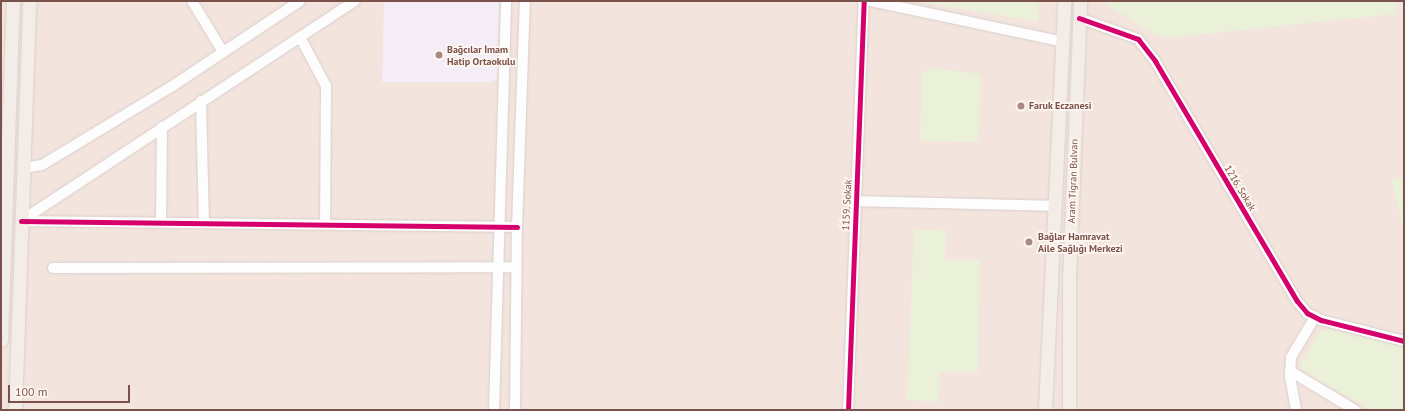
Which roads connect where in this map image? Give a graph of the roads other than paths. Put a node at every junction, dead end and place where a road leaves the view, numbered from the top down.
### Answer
1 (13, 1) edge
2 (29, 1) edge
3 (192, 1) edge
4 (300, 1) edge
5 (355, 1) edge
6 (506, 1) edge
7 (525, 1) edge
8 (864, 1) edge
9 (871, 1) edge
10 (1064, 1) edge
11 (1080, 1) edge
12 (1079, 18) junction
13 (300, 36) junction
14 (1064, 42) junction
15 (223, 52) junction
16 (201, 101) junction
17 (162, 127) junction
18 (23, 168) junction
19 (856, 201) junction
20 (1056, 206) junction
21 (21, 221) junction
22 (161, 222) junction
23 (204, 222) junction
24 (326, 224) junction
25 (498, 226) junction
26 (517, 227) junction
27 (516, 267) junction
28 (53, 268) dead end
29 (497, 268) junction
30 (1315, 317) junction
31 (1, 340) edge
32 (1404, 341) edge
33 (1290, 371) junction
34 (15, 410) edge
35 (494, 410) edge
36 (514, 410) edge
37 (848, 410) edge
38 (1045, 410) edge
39 (1069, 410) edge
40 (1296, 410) edge
41 (1355, 410) edge

1 - 31 main road
2 - 18 main road
3 - 15 street
4 - 15 street
5 - 13 street
6 - 25 street
7 - 26 street
8 - 19 street, 1159. Sokak
9 - 14 street
10 - 14 main road
11 - 12 main road, Aram Tigran Bulvarı
12 - 30 street, 1216. Sokak
12 - 39 main road, Aram Tigran Bulvarı
13 - 16 street
13 - 24 street
14 - 20 main road
15 - 18 street
16 - 17 street
16 - 23 street
17 - 21 street
17 - 22 street
18 - 21 main road
19 - 20 street
19 - 37 street, 1159. Sokak
20 - 38 main road
21 - 22 street
21 - 34 main road
22 - 23 street
23 - 24 street
24 - 25 street
25 - 26 street
25 - 29 street
26 - 27 street
27 - 29 street
27 - 36 street
28 - 29 street
29 - 35 street
30 - 32 street, 1216. Sokak
30 - 33 street
33 - 40 street
33 - 41 street

